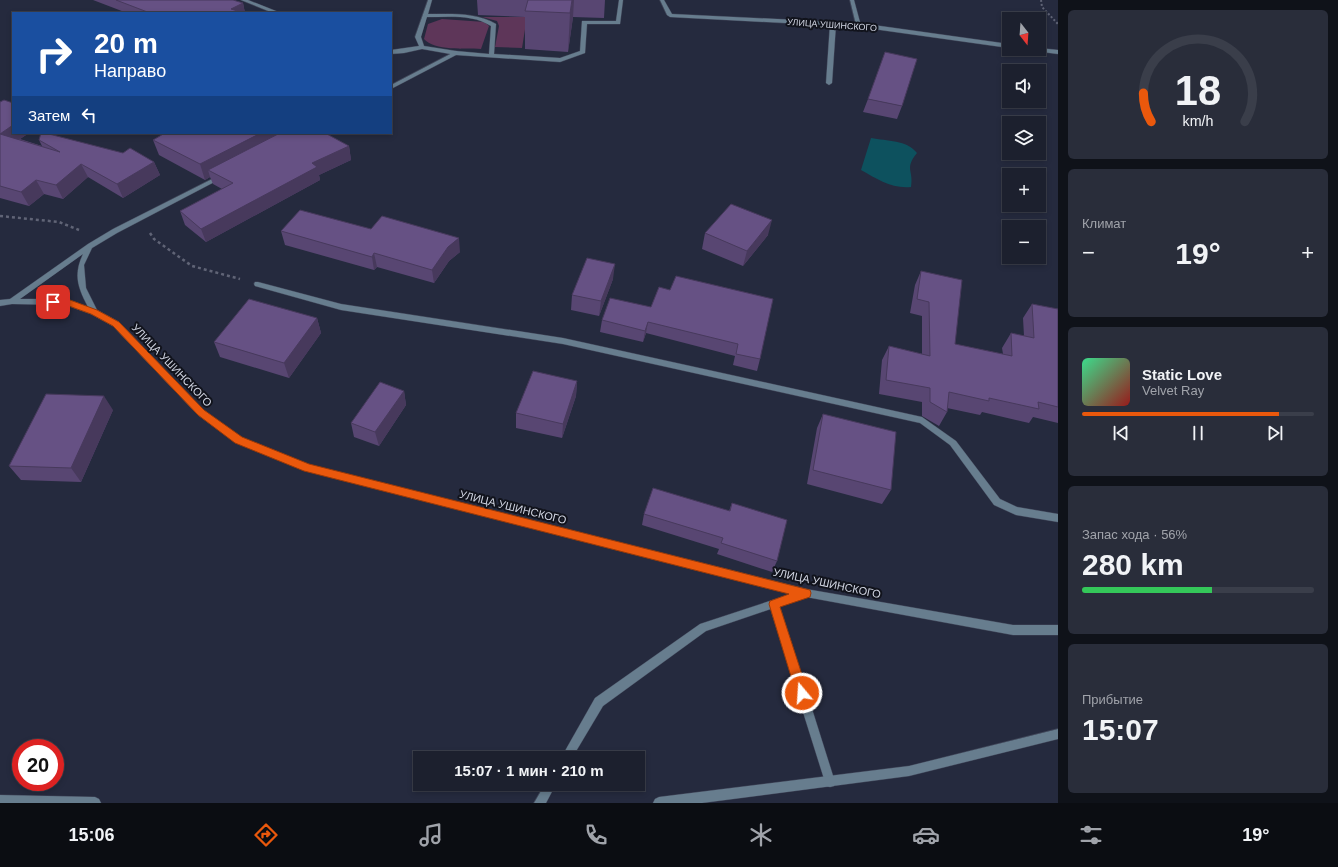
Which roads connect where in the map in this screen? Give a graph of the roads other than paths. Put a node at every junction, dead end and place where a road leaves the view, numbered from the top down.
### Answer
1 (243, 0) edge
2 (430, 0) edge
3 (622, 0) edge
4 (662, 0) edge
5 (852, 0) edge
6 (275, 12) edge
7 (425, 15) junction
8 (833, 24) junction
9 (859, 25) junction
10 (1002, 45) edge
11 (422, 47) junction
12 (1046, 50) edge
13 (392, 52) edge
14 (1058, 52) edge
15 (456, 53) junction
16 (491, 56) junction
17 (829, 83) dead end
18 (392, 86) edge
19 (226, 174) edge
20 (90, 246) junction
21 (258, 284) road end
22 (12, 301) junction
23 (0, 303) edge
24 (94, 312) junction
25 (1058, 518) edge
26 (806, 593) junction
27 (774, 604) junction
28 (1058, 630) edge
29 (1058, 734) edge
30 (570, 751) edge
31 (830, 782) junction
32 (547, 791) edge
33 (0, 800) edge
34 (95, 803) edge
35 (540, 803) edge
36 (659, 803) edge

1 - 6 street
2 - 7 street
3 - 16 street
4 - 8 street, УЛИЦА УШИНСКОГО
5 - 9 street
7 - 11 street
7 - 16 street
8 - 9 street, УЛИЦА УШИНСКОГО
8 - 17 street
9 - 10 street, УЛИЦА УШИНСКОГО
11 - 13 street
11 - 15 street
12 - 14 street
15 - 16 street
15 - 18 street
19 - 20 street, УЛИЦА УШИНСКОГО
20 - 22 street, УЛИЦА УШИНСКОГО
20 - 24 street
21 - 25 street
22 - 23 street, УЛИЦА УШИНСКОГО
22 - 24 street, УЛИЦА УШИНСКОГО
24 - 26 street, УЛИЦА УШИНСКОГО
26 - 27 street
26 - 28 street, УЛИЦА УШИНСКОГО
27 - 30 street
27 - 31 street
29 - 31 street
31 - 36 street
32 - 35 street
33 - 34 street

